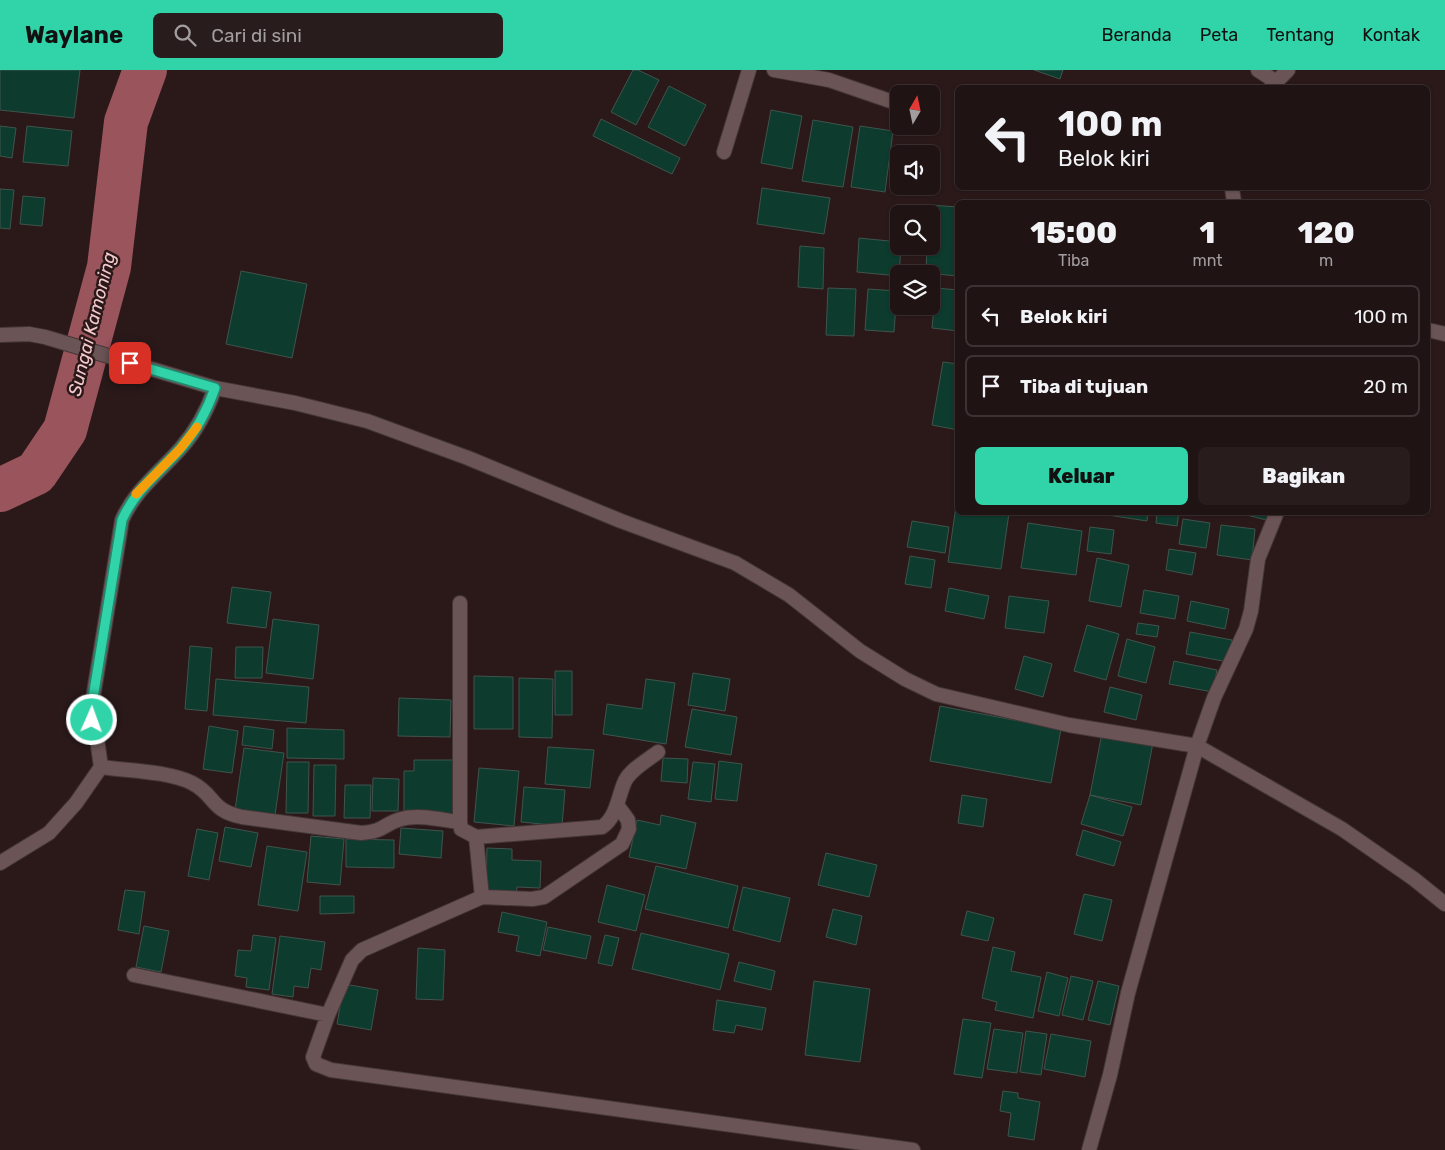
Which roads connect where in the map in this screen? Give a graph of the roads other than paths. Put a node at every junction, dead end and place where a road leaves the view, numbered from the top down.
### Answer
1 (749, 70) edge
2 (774, 70) edge
3 (1258, 70) edge
4 (1288, 70) edge
5 (1272, 84) edge
6 (890, 101) edge
7 (724, 152) dead end
8 (1430, 330) edge
9 (1445, 334) edge
10 (0, 335) edge
11 (215, 388) junction
12 (1276, 515) edge
13 (460, 603) dead end
14 (1197, 746) junction
15 (658, 752) dead end
16 (101, 767) junction
17 (617, 805) junction
18 (460, 822) junction
19 (476, 837) junction
20 (0, 863) edge
21 (482, 897) junction
22 (1445, 904) edge
23 (134, 975) dead end
24 (328, 1015) junction
25 (913, 1150) edge
26 (1089, 1150) edge

1 - 7 street
2 - 6 street
3 - 5 street
4 - 5 street
8 - 9 street
10 - 11 street
11 - 14 street
11 - 16 street
12 - 14 street
13 - 18 street
14 - 22 street
14 - 26 street
15 - 17 street
16 - 18 street
16 - 20 street
17 - 19 street
17 - 21 street
18 - 19 street
19 - 21 street
21 - 24 street
23 - 24 street
24 - 25 street

